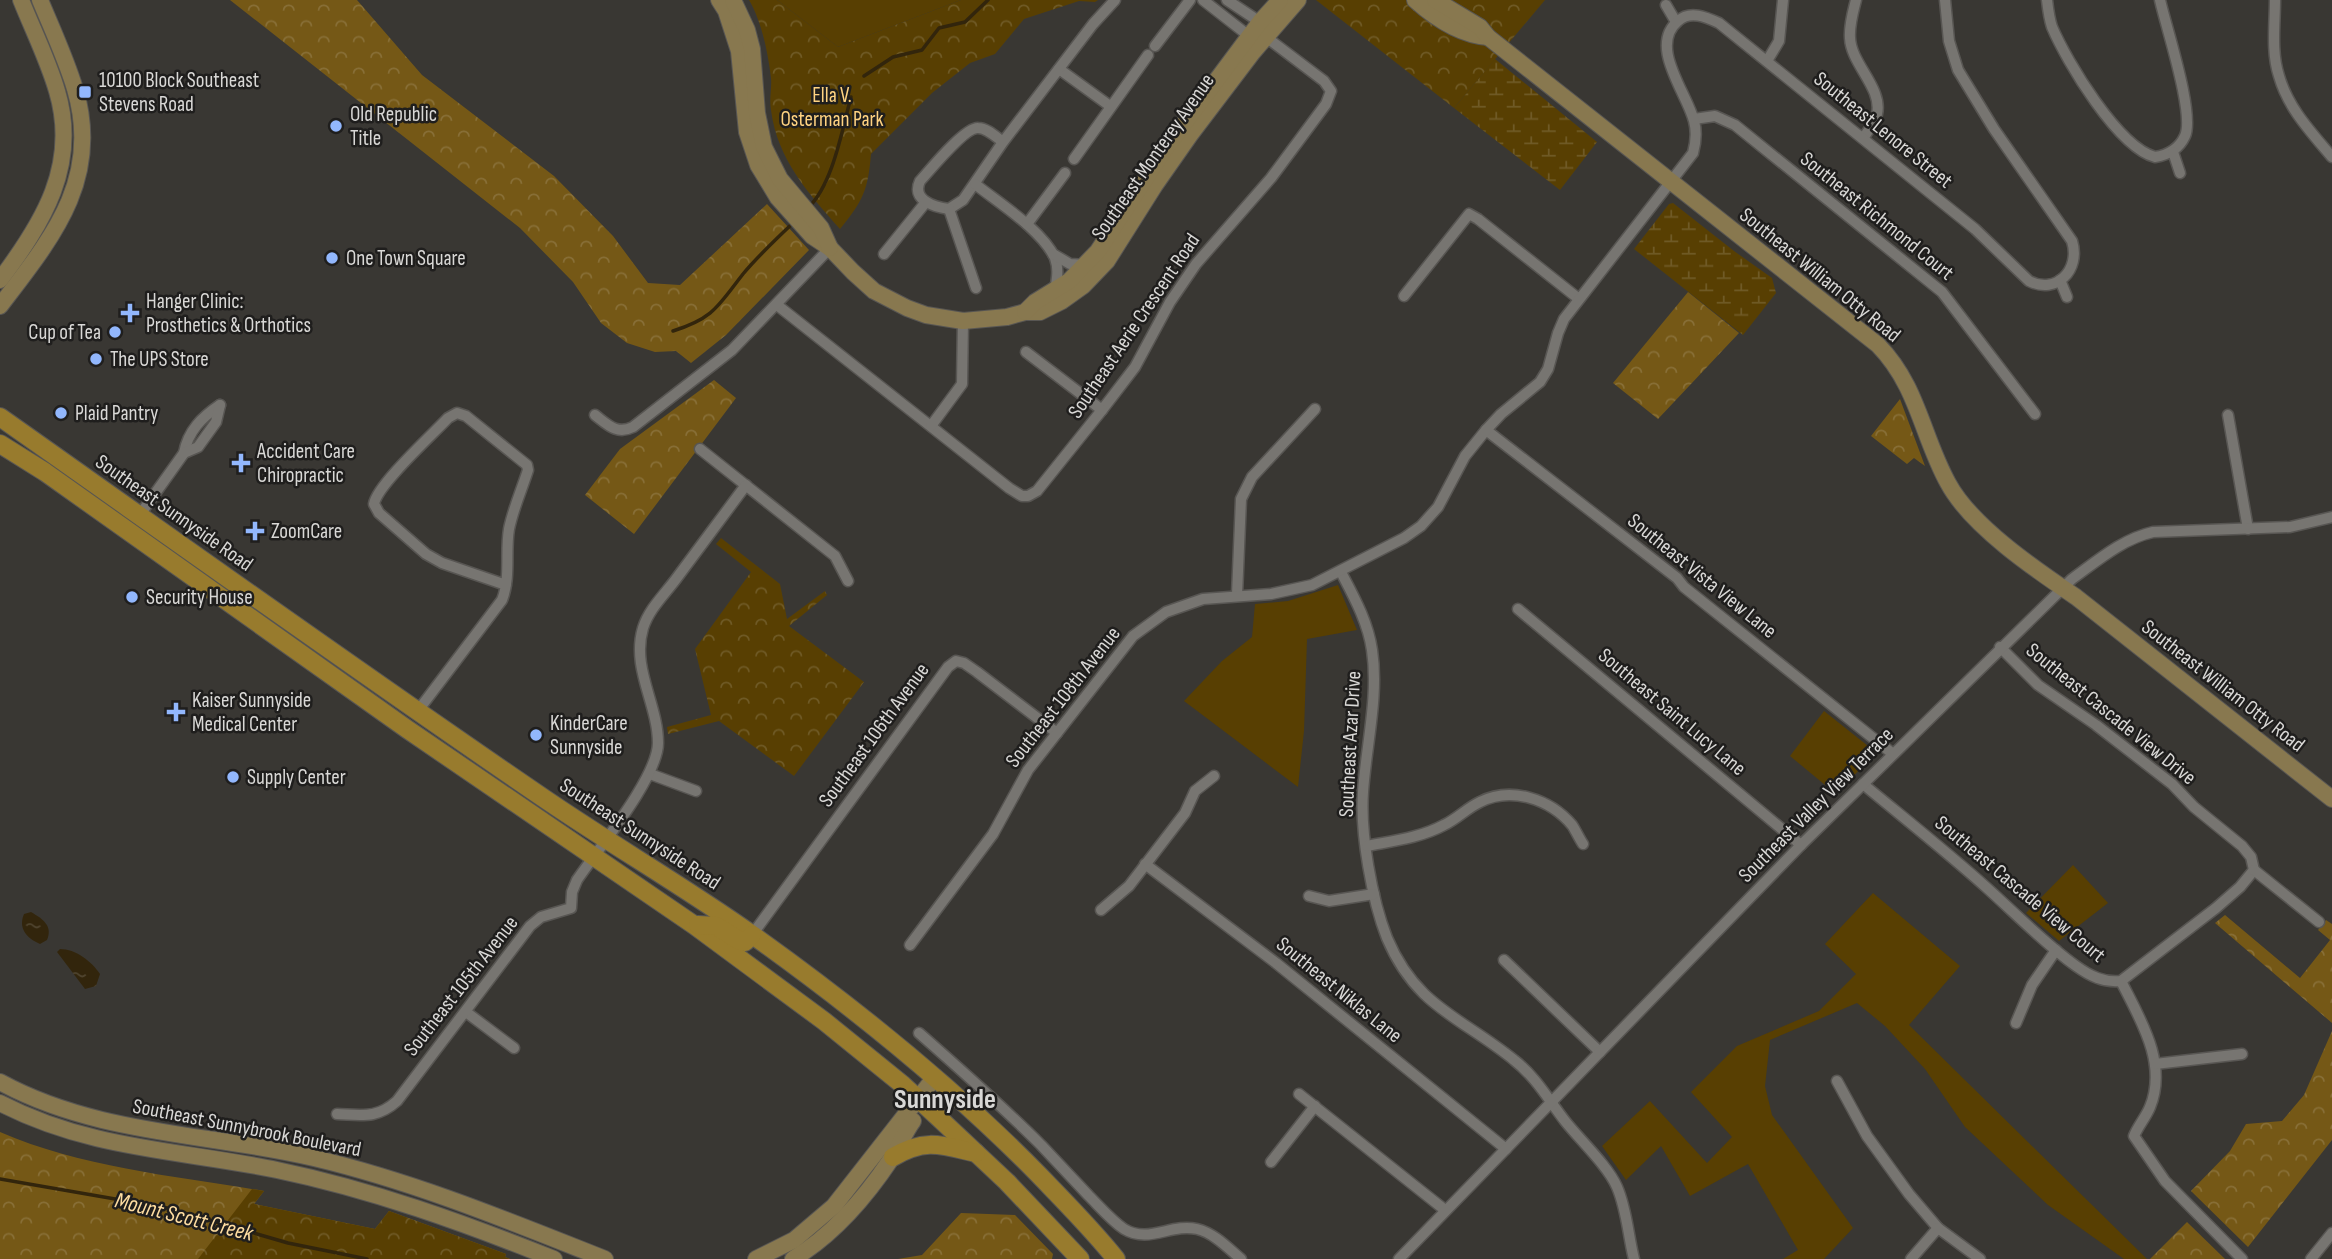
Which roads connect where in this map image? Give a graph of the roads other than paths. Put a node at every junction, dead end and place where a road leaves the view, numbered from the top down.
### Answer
1 (21, 0) edge
2 (40, 0) edge
3 (719, 0) edge
4 (733, 0) edge
5 (1115, 0) edge
6 (1190, 0) edge
7 (1203, 0) edge
8 (1227, 0) edge
9 (1280, 0) edge
10 (1298, 0) edge
11 (1415, 0) edge
12 (1435, 0) edge
13 (1783, 0) edge
14 (1856, 0) edge
15 (1945, 0) edge
16 (2047, 0) edge
17 (2160, 0) edge
18 (2275, 0) edge
19 (1666, 5) dead end
20 (1676, 22) junction
21 (1258, 32) junction
22 (1488, 37) junction
23 (1767, 61) junction
24 (1059, 69) junction
25 (1110, 106) junction
26 (1694, 119) junction
27 (1863, 138) junction
28 (1003, 142) junction
29 (2172, 152) junction
30 (2332, 157) edge
31 (1074, 159) dead end
32 (1065, 173) dead end
33 (2180, 173) dead end
34 (1672, 182) junction
35 (975, 184) junction
36 (783, 194) junction
37 (926, 202) junction
38 (949, 209) junction
39 (1027, 224) junction
40 (830, 247) junction
41 (1051, 252) junction
42 (884, 254) dead end
43 (1087, 265) junction
44 (0, 280) edge
45 (2060, 280) junction
46 (976, 288) dead end
47 (1055, 290) junction
48 (1405, 296) dead end
49 (2067, 297) dead end
50 (1579, 299) junction
51 (776, 305) junction
52 (0, 306) edge
53 (1025, 312) junction
54 (963, 321) junction
55 (1026, 352) dead end
56 (1315, 409) dead end
57 (1102, 410) junction
58 (2035, 414) dead end
59 (595, 415) dead end
60 (2228, 415) dead end
61 (0, 417) edge
62 (931, 426) junction
63 (1486, 430) junction
64 (0, 444) edge
65 (701, 449) dead end
66 (184, 453) dead end
67 (746, 485) junction
68 (139, 516) junction
69 (2332, 517) edge
70 (2248, 529) junction
71 (1341, 572) junction
72 (848, 581) dead end
73 (506, 585) junction
74 (2062, 587) junction
75 (1237, 595) junction
76 (1518, 609) dead end
77 (254, 621) junction
78 (300, 632) junction
79 (2000, 647) junction
80 (366, 701) junction
81 (416, 712) junction
82 (1057, 733) junction
83 (1893, 754) junction
84 (650, 774) junction
85 (1214, 776) dead end
86 (1863, 784) junction
87 (696, 791) dead end
88 (2332, 799) edge
89 (605, 840) junction
90 (1583, 844) dead end
91 (1801, 845) junction
92 (1367, 846) junction
93 (594, 856) junction
94 (1145, 864) junction
95 (2254, 870) junction
96 (1374, 894) junction
97 (1309, 896) dead end
98 (1101, 910) dead end
99 (2319, 922) dead end
100 (694, 925) junction
101 (752, 935) junction
102 (910, 945) dead end
103 (2056, 950) junction
104 (1504, 960) dead end
105 (2121, 981) junction
106 (466, 1012) junction
107 (2016, 1023) dead end
108 (919, 1033) dead end
109 (514, 1048) dead end
110 (1600, 1052) junction
111 (2242, 1055) dead end
112 (2155, 1064) junction
113 (939, 1080) junction
114 (1837, 1081) dead end
115 (0, 1082) edge
116 (1299, 1094) dead end
117 (1552, 1101) junction
118 (921, 1102) junction
119 (0, 1103) edge
120 (1315, 1106) junction
121 (338, 1114) dead end
122 (1506, 1149) junction
123 (978, 1153) junction
124 (893, 1157) junction
125 (1271, 1162) dead end
126 (1445, 1210) junction
127 (1938, 1228) junction
128 (2332, 1233) edge
129 (553, 1258) edge
130 (605, 1259) edge
131 (757, 1259) edge
132 (793, 1259) edge
133 (1080, 1259) edge
134 (1116, 1259) edge
135 (1241, 1259) edge
136 (1399, 1259) edge
137 (1634, 1259) edge
138 (1911, 1259) edge
139 (1980, 1259) edge
140 (2242, 1259) edge
141 (2311, 1259) edge

1 - 44 street
2 - 52 street
3 - 36 street, Southeast Monterey Avenue
4 - 36 street, Southeast Monterey Avenue
5 - 24 street
6 - 25 street
7 - 21 street
8 - 21 street
9 - 21 street, Southeast Monterey Avenue
10 - 21 street, Southeast Monterey Avenue
11 - 22 street, Southeast William Otty Road
12 - 22 street, Southeast William Otty Road
13 - 23 street
14 - 27 street
15 - 45 street
16 - 29 street
17 - 29 street
18 - 30 street
19 - 20 street
20 - 23 street, Southeast Lenore Street
20 - 26 street
21 - 43 street, Southeast Monterey Avenue
21 - 53 street, Southeast Monterey Avenue
21 - 57 street, Southeast Aerie Crescent Road
22 - 34 street, Southeast William Otty Road
23 - 27 street, Southeast Lenore Street
24 - 25 street
24 - 28 street
25 - 31 street
26 - 34 street
26 - 58 street, Southeast Richmond Court
27 - 45 street, Southeast Lenore Street
28 - 35 street
28 - 37 street
29 - 33 street
32 - 39 street
34 - 50 street, Southeast 108th Avenue
34 - 74 street, Southeast William Otty Road
35 - 38 street
35 - 39 street
36 - 40 street, Southeast Monterey Avenue
37 - 38 street
37 - 42 street
38 - 46 street
39 - 41 street
40 - 51 street
40 - 54 street, Southeast Monterey Avenue
41 - 43 street
41 - 47 street
43 - 47 street, Southeast Monterey Avenue
45 - 49 street
47 - 53 street, Southeast Monterey Avenue
48 - 50 street
50 - 63 street, Southeast 108th Avenue
51 - 59 street
51 - 62 street, Southeast Aerie Crescent Road
53 - 54 street, Southeast Monterey Avenue
54 - 62 street
55 - 57 street
56 - 75 street
57 - 62 street, Southeast Aerie Crescent Road
60 - 70 street
61 - 68 main road, Southeast Sunnyside Road
63 - 71 street, Southeast 108th Avenue
63 - 83 street, Southeast Vista View Lane
64 - 77 main road, Southeast Sunnyside Road
65 - 67 street
66 - 68 street
67 - 72 street
67 - 84 street
68 - 78 main road, Southeast Sunnyside Road
69 - 70 street, Southeast Valley View Terrace
70 - 74 street, Southeast Valley View Terrace
71 - 75 street, Southeast 108th Avenue
71 - 92 street, Southeast Azar Drive
73 - 73 street
73 - 81 street
74 - 79 street, Southeast Valley View Terrace
74 - 88 street, Southeast William Otty Road
75 - 82 street, Southeast 108th Avenue
76 - 91 street, Southeast Saint Lucy Lane
77 - 78 main road
77 - 80 main road, Southeast Sunnyside Road
78 - 81 main road, Southeast Sunnyside Road
79 - 83 street, Southeast Valley View Terrace
79 - 95 street, Southeast Cascade View Drive
80 - 81 main road
80 - 93 main road, Southeast Sunnyside Road
81 - 89 main road, Southeast Sunnyside Road
82 - 101 street, Southeast 106th Avenue
82 - 102 street, Southeast 108th Avenue
83 - 86 street, Southeast Valley View Terrace
84 - 87 street
84 - 89 street, Southeast 105th Avenue
85 - 94 street
86 - 91 street, Southeast Valley View Terrace
86 - 103 street, Southeast Cascade View Court
89 - 93 street, Southeast 105th Avenue
89 - 101 main road, Southeast Sunnyside Road
90 - 92 street
91 - 110 street, Southeast Valley View Terrace
92 - 96 street, Southeast Azar Drive
93 - 100 main road, Southeast Sunnyside Road
93 - 106 street, Southeast 105th Avenue
94 - 98 street
94 - 122 street, Southeast Niklas Lane
95 - 99 street, Southeast Cascade View Drive
95 - 105 street, Southeast Cascade View Court
96 - 97 street
96 - 117 street, Southeast Azar Drive
100 - 101 main road
100 - 118 main road, Southeast Sunnyside Road
101 - 113 main road, Southeast Sunnyside Road
103 - 105 street, Southeast Cascade View Court
103 - 107 street
104 - 110 street
105 - 112 street
106 - 109 street
106 - 121 street, Southeast 105th Avenue
108 - 135 street
110 - 117 street, Southeast Valley View Terrace
111 - 112 street
112 - 140 street
113 - 118 street
113 - 134 main road, Southeast Sunnyside Road
114 - 127 street
115 - 130 street, Southeast Sunnybrook Boulevard
116 - 120 street
117 - 122 street, Southeast Valley View Terrace
117 - 137 street, Southeast Azar Drive
118 - 123 main road, Southeast Sunnyside Road
118 - 124 street
118 - 131 street
119 - 129 street, Southeast Sunnybrook Boulevard
120 - 125 street
120 - 126 street
122 - 126 street, Southeast Valley View Terrace
123 - 124 main road
123 - 133 main road, Southeast Sunnyside Road
124 - 132 street
126 - 136 street, Southeast Valley View Terrace
127 - 138 street
127 - 139 street
128 - 141 street

